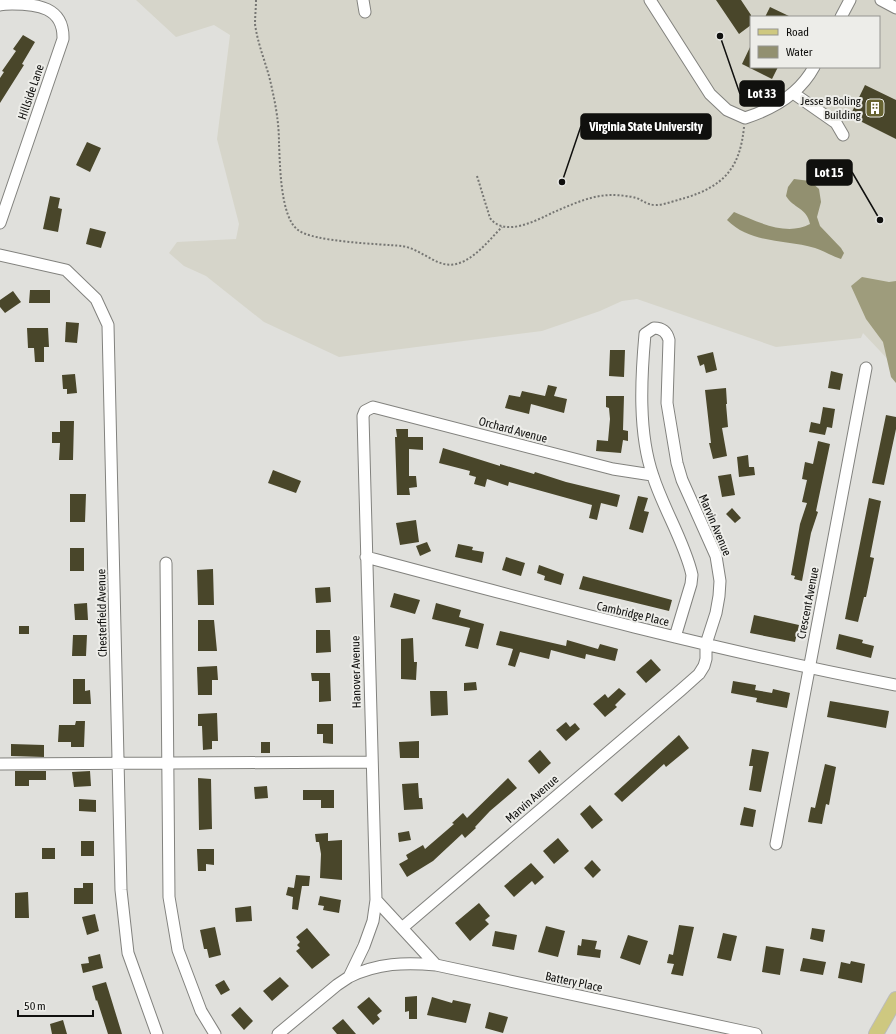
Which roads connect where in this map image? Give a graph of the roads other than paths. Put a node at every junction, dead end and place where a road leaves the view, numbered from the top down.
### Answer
1 (363, 0) edge
2 (650, 0) edge
3 (850, 0) edge
4 (881, 0) edge
5 (12, 2) edge
6 (0, 5) edge
7 (896, 8) edge
8 (365, 12) dead end
9 (842, 16) edge
10 (813, 68) edge
11 (793, 93) junction
12 (843, 135) dead end
13 (0, 223) edge
14 (0, 255) edge
15 (866, 368) dead end
16 (369, 408) joint
17 (652, 474) junction
18 (366, 557) junction
19 (166, 563) dead end
20 (675, 637) junction
21 (706, 644) junction
22 (809, 668) junction
23 (896, 685) edge
24 (372, 762) junction
25 (0, 764) edge
26 (118, 764) junction
27 (168, 764) junction
28 (776, 844) dead end
29 (376, 900) junction
30 (402, 928) junction
31 (436, 965) junction
32 (349, 977) junction
33 (896, 999) edge
34 (157, 1034) edge
35 (215, 1034) edge
36 (278, 1034) edge
37 (756, 1034) edge
38 (876, 1034) edge

1 - 8 street
2 - 11 street
3 - 9 street
4 - 7 street
5 - 6 street, Hillside Lane
5 - 13 street, Hillside Lane
10 - 11 street
11 - 12 street
14 - 26 street, Chesterfield Avenue
15 - 22 street, Crescent Avenue
16 - 17 street, Orchard Avenue
16 - 18 street, Hanover Avenue
17 - 20 street, Marvin Avenue
17 - 21 street, Marvin Avenue
18 - 20 street, Cambridge Place
18 - 24 street, Hanover Avenue
19 - 27 street
20 - 21 street, Cambridge Place
21 - 22 street, Cambridge Place
21 - 30 street, Marvin Avenue
22 - 23 street, Cambridge Place
22 - 28 street, Crescent Avenue
24 - 27 street
24 - 29 street, Hanover Avenue
25 - 26 street
26 - 27 street
26 - 34 street, Chesterfield Avenue
27 - 35 street
29 - 30 street
29 - 32 street
30 - 31 street
31 - 32 street
31 - 37 street, Battery Place
32 - 36 street
33 - 38 main road

